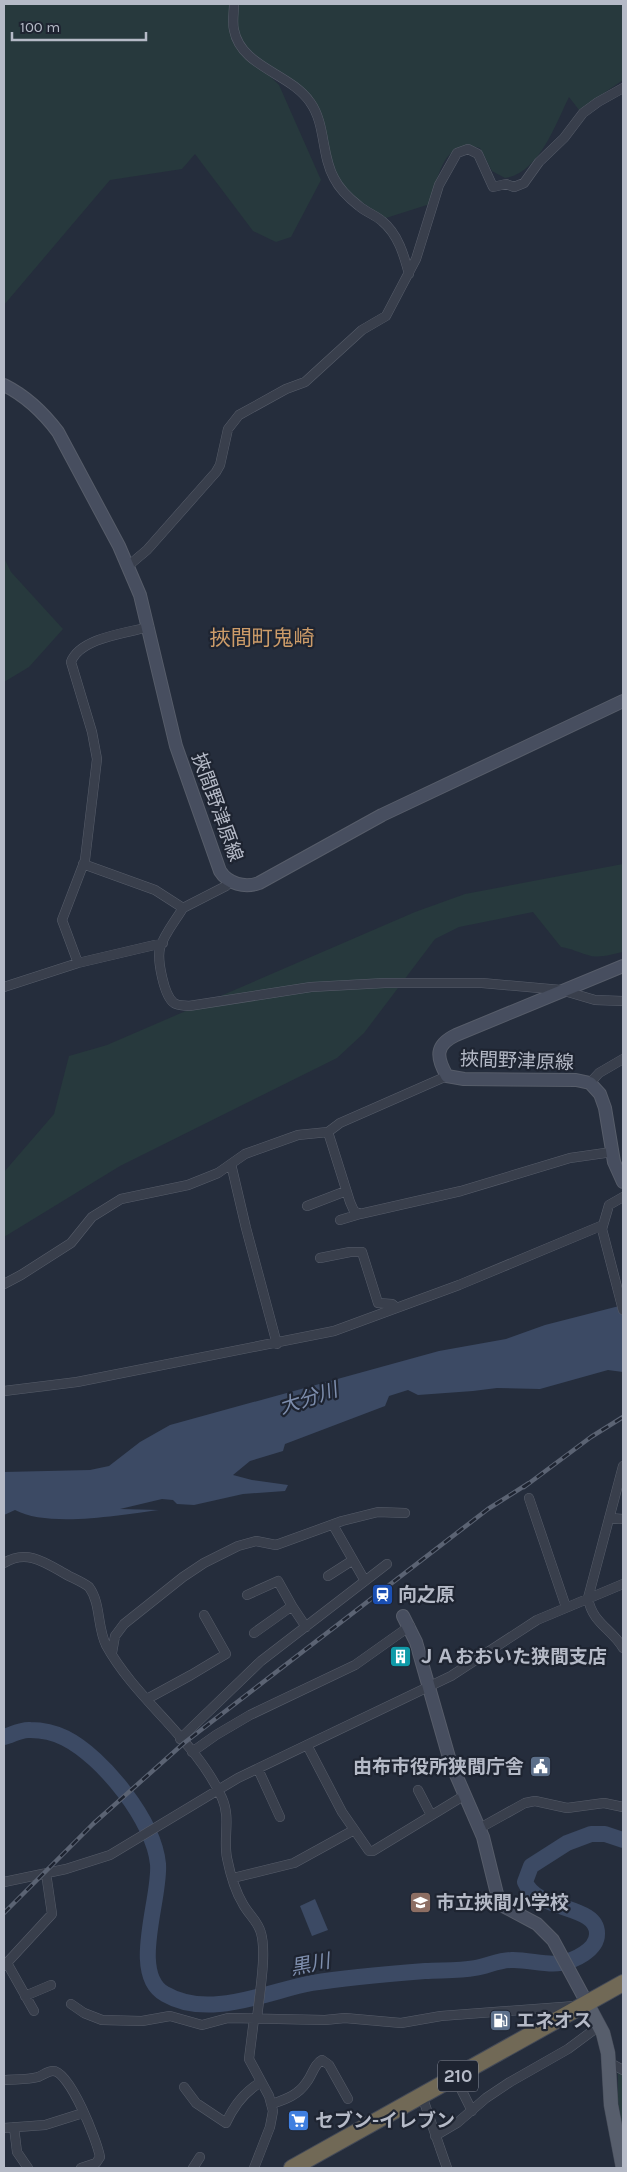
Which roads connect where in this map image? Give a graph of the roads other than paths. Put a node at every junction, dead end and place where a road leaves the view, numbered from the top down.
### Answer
1 (234, 4) edge
2 (623, 88) edge
3 (409, 274) junction
4 (4, 385) edge
5 (128, 566) junction
6 (149, 627) junction
7 (623, 701) edge
8 (83, 864) junction
9 (229, 880) junction
10 (184, 908) junction
11 (163, 943) junction
12 (78, 963) junction
13 (623, 966) edge
14 (4, 987) edge
15 (561, 990) junction
16 (623, 1000) edge
17 (623, 1059) edge
18 (447, 1076) junction
19 (590, 1083) junction
20 (328, 1132) junction
21 (612, 1152) junction
22 (231, 1164) junction
23 (623, 1182) edge
24 (346, 1190) junction
25 (623, 1197) edge
26 (306, 1206) dead end
27 (360, 1214) junction
28 (340, 1220) dead end
29 (603, 1225) junction
30 (320, 1258) dead end
31 (4, 1284) edge
32 (397, 1308) junction
33 (623, 1310) edge
34 (277, 1344) junction
35 (4, 1391) edge
36 (623, 1466) edge
37 (529, 1498) dead end
38 (405, 1513) dead end
39 (609, 1518) junction
40 (623, 1519) edge
41 (333, 1525) junction
42 (353, 1560) junction
43 (4, 1563) edge
44 (387, 1564) dead end
45 (328, 1576) dead end
46 (365, 1581) junction
47 (623, 1584) edge
48 (247, 1595) dead end
49 (588, 1598) junction
50 (292, 1606) junction
51 (566, 1607) junction
52 (204, 1616) dead end
53 (406, 1621) joint
54 (306, 1627) junction
55 (254, 1633) dead end
56 (623, 1648) edge
57 (112, 1653) junction
58 (427, 1687) junction
59 (147, 1699) junction
60 (180, 1739) junction
61 (307, 1745) junction
62 (192, 1752) junction
63 (258, 1769) junction
64 (218, 1789) junction
65 (418, 1790) dead end
66 (465, 1795) junction
67 (623, 1807) edge
68 (431, 1816) junction
69 (280, 1818) dead end
70 (480, 1828) junction
71 (354, 1830) junction
72 (46, 1873) junction
73 (233, 1878) junction
74 (4, 1882) edge
75 (6, 1964) edge
76 (623, 1983) edge
77 (51, 1985) dead end
78 (25, 1996) junction
79 (71, 2004) dead end
80 (585, 2004) junction
81 (34, 2010) dead end
82 (256, 2018) junction
83 (599, 2026) junction
84 (610, 2063) junction
85 (623, 2070) edge
86 (455, 2077) junction
87 (4, 2080) edge
88 (261, 2082) junction
89 (184, 2087) dead end
90 (422, 2096) junction
91 (348, 2099) dead end
92 (272, 2104) junction
93 (472, 2111) junction
94 (83, 2113) junction
95 (14, 2127) junction
96 (4, 2128) edge
97 (435, 2136) junction
98 (200, 2157) dead end
99 (28, 2168) edge
100 (80, 2168) edge
101 (193, 2168) edge
102 (254, 2168) edge
103 (292, 2168) edge
104 (447, 2168) edge
105 (623, 2168) edge

1 - 3 street
2 - 3 street
3 - 5 street
4 - 5 main road, 挾間野津原線
5 - 6 main road, 挾間野津原線
6 - 8 street
6 - 9 main road, 挾間野津原線
7 - 9 main road, 挾間野津原線
8 - 10 street
8 - 12 street
9 - 10 street
10 - 11 street
11 - 12 street
11 - 15 street
12 - 14 street
13 - 15 main road, 挾間野津原線
15 - 16 street
15 - 18 main road, 挾間野津原線
17 - 19 street
18 - 19 main road, 挾間野津原線
18 - 20 street
19 - 21 main road, 挾間野津原線
20 - 22 street
20 - 24 street
21 - 23 main road, 挾間野津原線
21 - 27 street
22 - 31 street
22 - 34 street
24 - 26 street
24 - 27 street
25 - 29 street
27 - 28 street
29 - 32 street
29 - 33 street
30 - 32 street
32 - 34 street
34 - 35 street
36 - 39 street
37 - 51 street
38 - 41 street
39 - 40 street
39 - 49 street
41 - 42 street
41 - 57 street
42 - 45 street
42 - 46 street
43 - 57 street
44 - 46 street
46 - 54 street
47 - 49 street
48 - 50 street
49 - 51 street
49 - 56 street
50 - 54 street
50 - 55 street
51 - 58 street
52 - 59 street
53 - 58 main road
53 - 62 street
54 - 60 street
57 - 59 street
58 - 61 street
58 - 66 main road
59 - 60 street
60 - 62 street
61 - 63 street
61 - 71 street
62 - 64 street
63 - 64 street
63 - 69 street
64 - 72 street
64 - 73 street
65 - 68 street
66 - 68 street
66 - 70 main road
67 - 70 street
68 - 71 street
70 - 80 main road
71 - 73 street
72 - 74 street
72 - 75 street
73 - 82 street
75 - 78 street
76 - 80 highway, 210
77 - 78 street
78 - 81 street
79 - 82 street
80 - 82 street
80 - 83 main road
80 - 86 highway, 210
82 - 88 street
83 - 84 main road
83 - 93 street
84 - 85 street
84 - 105 main road
86 - 90 highway, 210
86 - 93 street
87 - 94 street
88 - 89 street
88 - 92 street
90 - 97 street
90 - 103 highway, 210
91 - 92 street
92 - 102 street
93 - 97 street
94 - 95 street
94 - 100 street
95 - 96 street
95 - 99 street
97 - 104 street
98 - 101 street

